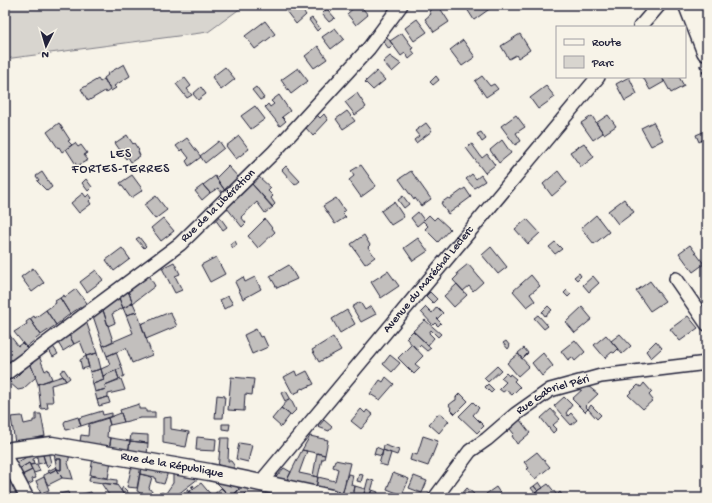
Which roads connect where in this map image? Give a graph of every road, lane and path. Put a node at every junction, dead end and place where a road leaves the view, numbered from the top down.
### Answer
1 (401, 5) edge
2 (658, 5) edge
3 (689, 5) edge
4 (641, 26) edge
5 (707, 51) edge
6 (597, 78) edge
7 (676, 279) dead end
8 (707, 324) edge
9 (707, 363) edge
10 (5, 374) edge
11 (7, 453) edge
12 (209, 472) junction
13 (260, 483) junction
14 (27, 498) edge
15 (177, 498) edge
16 (332, 498) edge
17 (435, 498) edge

1 - 10 street, Rue de la Libération
2 - 4 street
3 - 5 main road
6 - 13 street, Avenue du Maréchal Leclerc
7 - 8 street
9 - 17 street, Rue Gabriel Péri
11 - 12 street, Rue de la République
11 - 14 street
12 - 13 street, Rue de la République
12 - 15 path
13 - 16 street, Rue de la République

